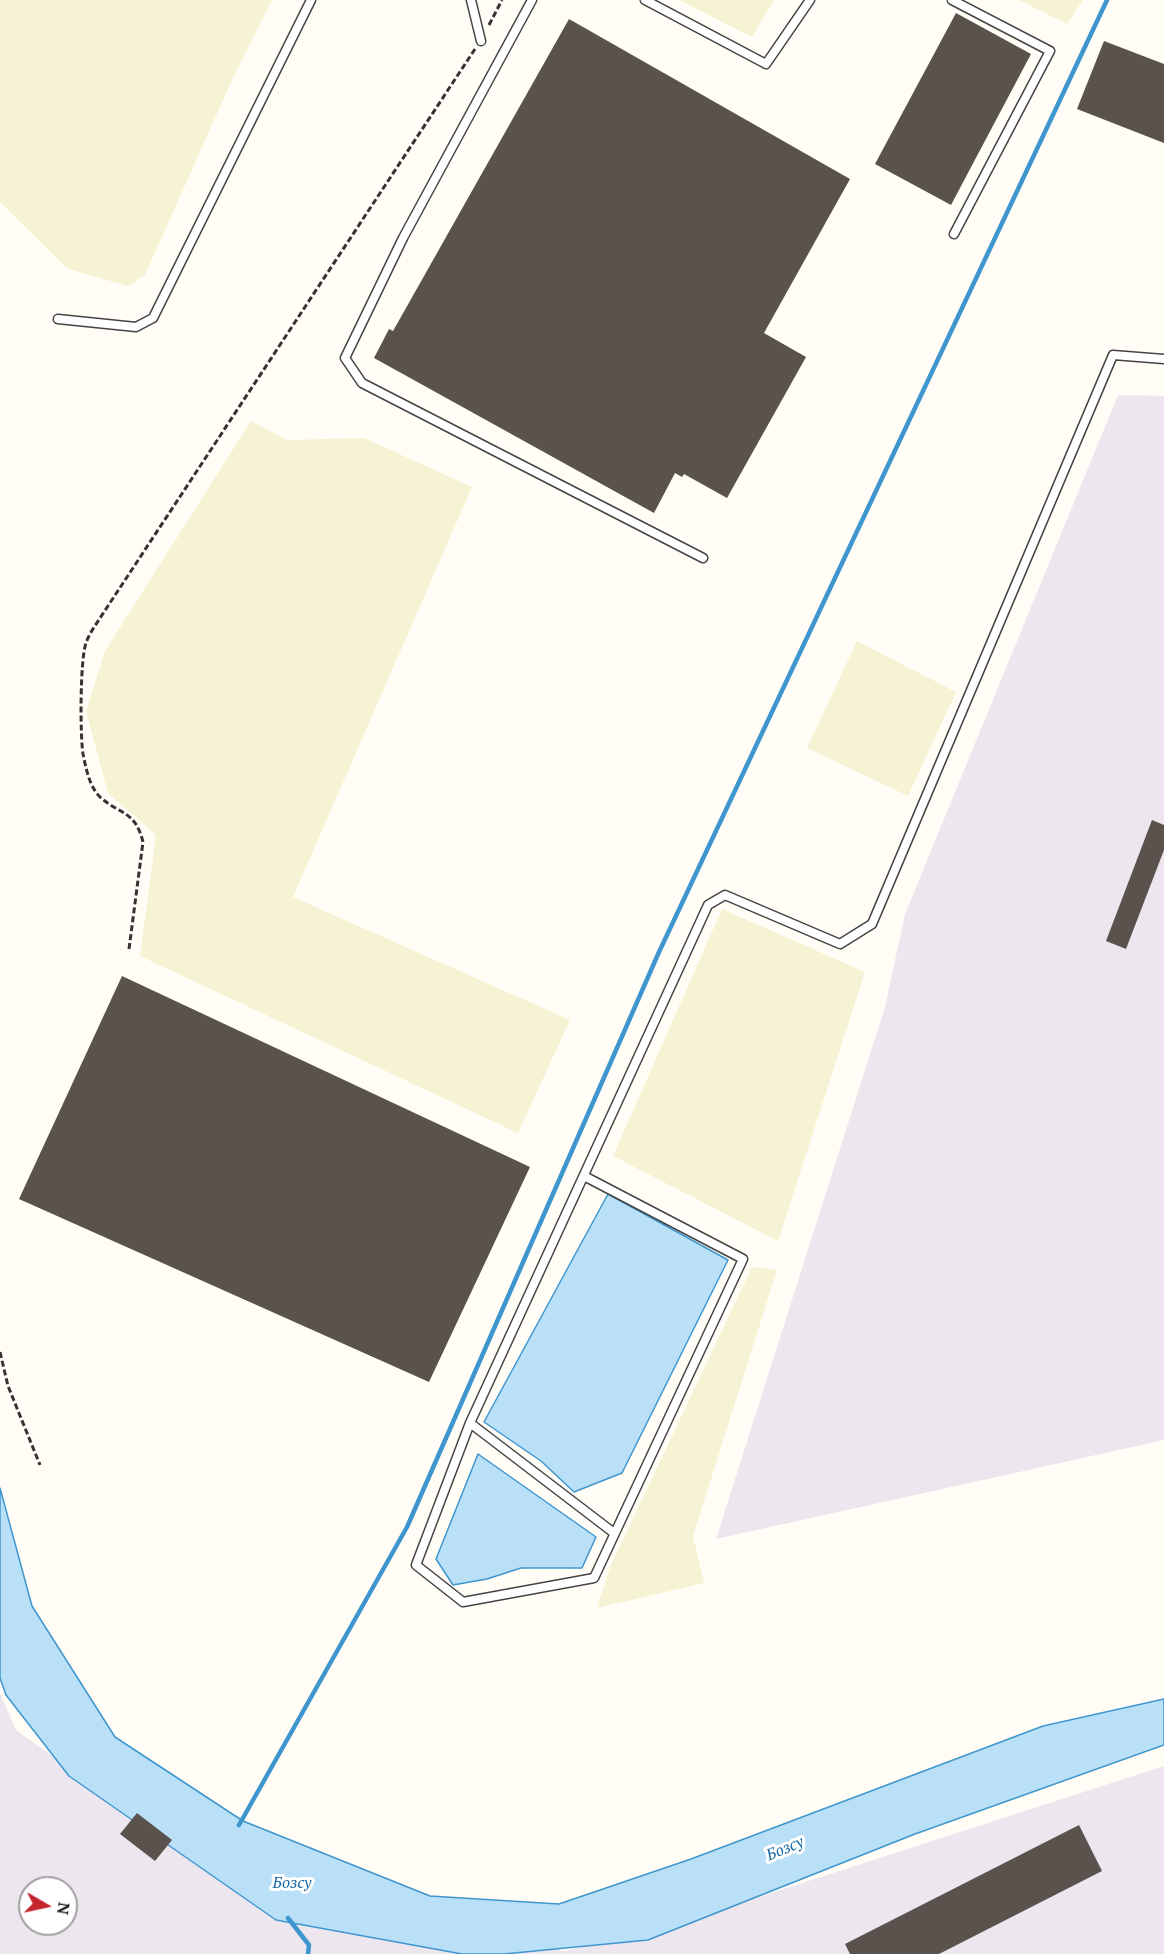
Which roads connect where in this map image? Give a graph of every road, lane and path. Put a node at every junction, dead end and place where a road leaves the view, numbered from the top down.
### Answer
1 (311, 0) edge
2 (471, 0) edge
3 (502, 0) edge
4 (532, 0) edge
5 (645, 0) edge
6 (810, 0) edge
7 (952, 0) edge
8 (481, 40) junction
9 (954, 234) dead end
10 (58, 319) dead end
11 (1164, 358) edge
12 (703, 558) dead end
13 (129, 950) dead end
14 (584, 1176) junction
15 (0, 1352) edge
16 (470, 1423) junction
17 (40, 1465) dead end
18 (614, 1533) junction

1 - 10 lane
2 - 8 lane
3 - 8 path
4 - 12 lane
5 - 6 lane
7 - 9 lane
8 - 13 path
11 - 14 lane
14 - 16 lane
14 - 18 lane
15 - 17 path
16 - 18 lane
16 - 18 lane

